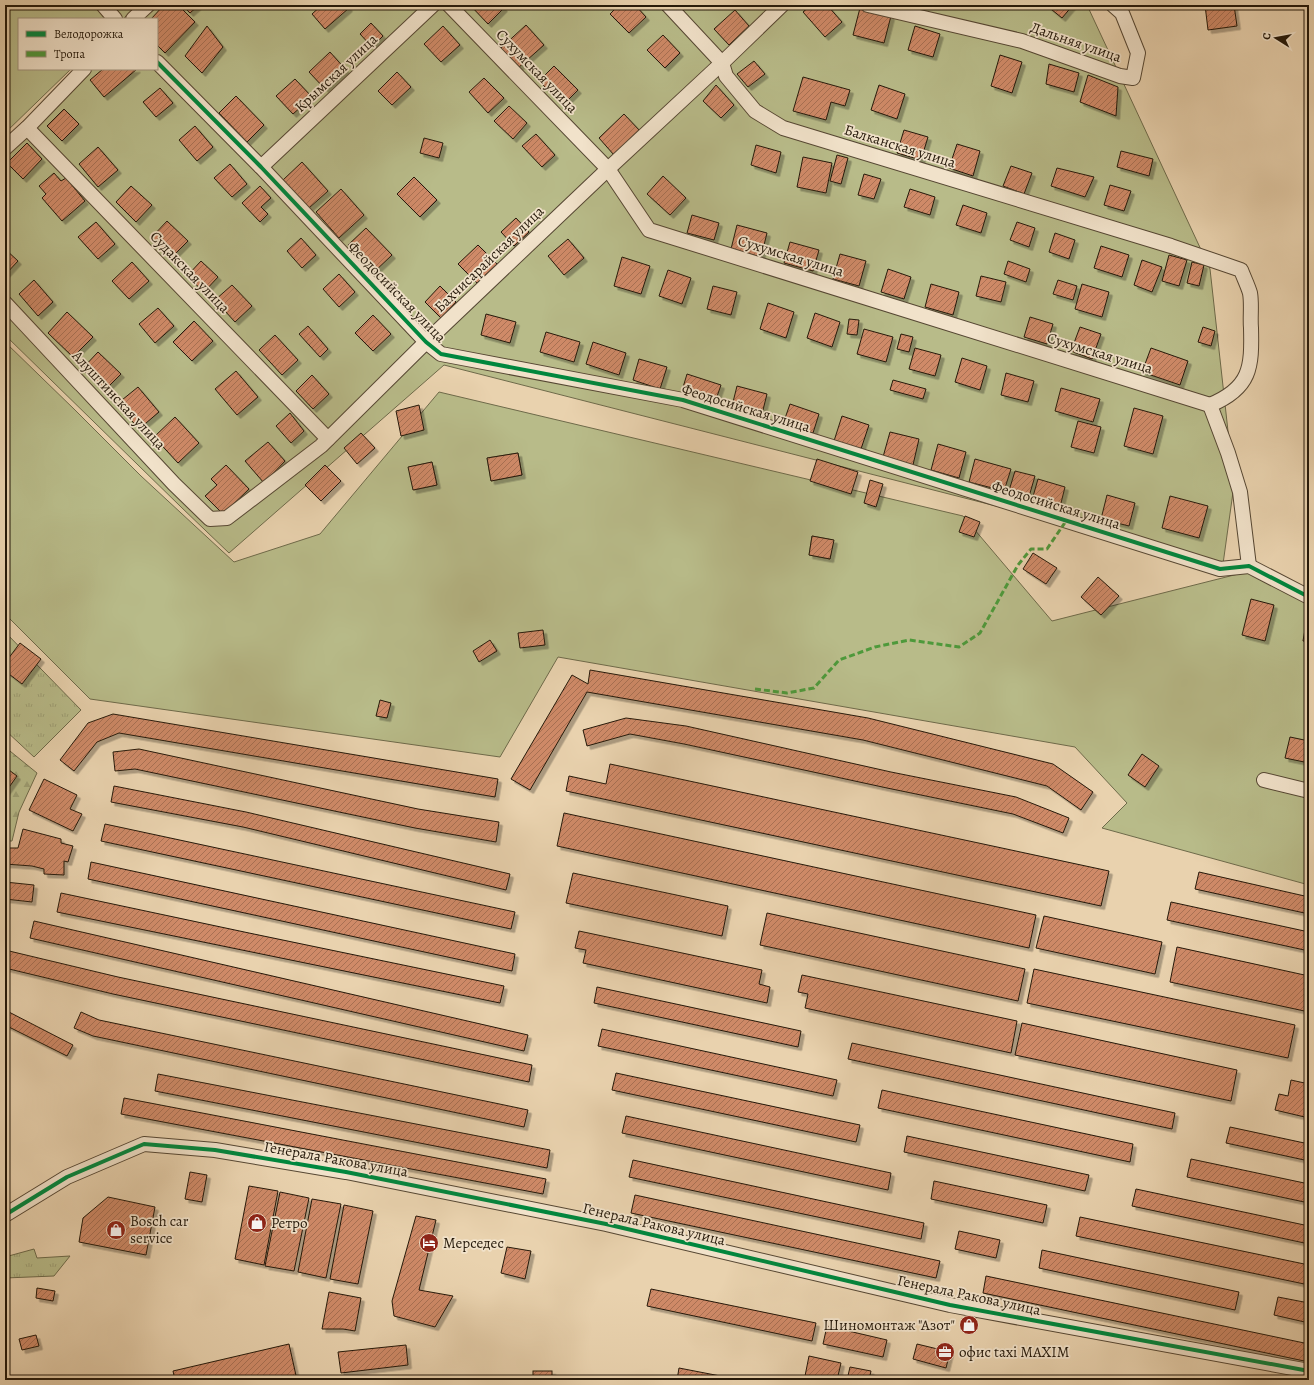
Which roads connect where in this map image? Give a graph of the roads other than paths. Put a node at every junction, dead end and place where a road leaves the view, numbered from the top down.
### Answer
1 (103, 5) edge
2 (148, 5) edge
3 (433, 5) edge
4 (449, 5) edge
5 (668, 5) edge
6 (782, 5) edge
7 (868, 5) edge
8 (1113, 5) edge
9 (114, 18) edge
10 (135, 18) edge
11 (158, 63) edge
12 (722, 63) junction
13 (83, 70) edge
14 (27, 128) junction
15 (5, 148) edge
16 (261, 166) junction
17 (608, 169) junction
18 (5, 303) edge
19 (426, 342) junction
20 (1210, 405) junction
21 (328, 439) junction
22 (210, 519) joint
23 (1249, 566) junction
24 (1309, 597) edge
25 (1264, 780) dead end
26 (1309, 791) edge
27 (5, 1215) edge
28 (1309, 1371) edge

1 - 9 street
2 - 10 street
3 - 16 street, Крымская улица
4 - 17 street, Сухумская улица
5 - 12 street, Балканская улица
6 - 12 street, Бахчисарайская улица
7 - 8 street, Дальняя улица
11 - 16 street, Феодосийская улица
12 - 17 street, Бахчисарайская улица
12 - 20 street, Балканская улица
13 - 14 street
14 - 15 street
14 - 21 street, Судакская улица
16 - 19 street, Феодосийская улица
17 - 19 street, Бахчисарайская улица
17 - 20 street, Сухумская улица
18 - 22 street, Алуштинская улица
19 - 21 street, Бахчисарайская улица
19 - 23 street, Феодосийская улица
20 - 23 street
21 - 22 street, Бахчисарайская улица
23 - 24 street
25 - 26 street
27 - 28 street, Генерала Ракова улица

